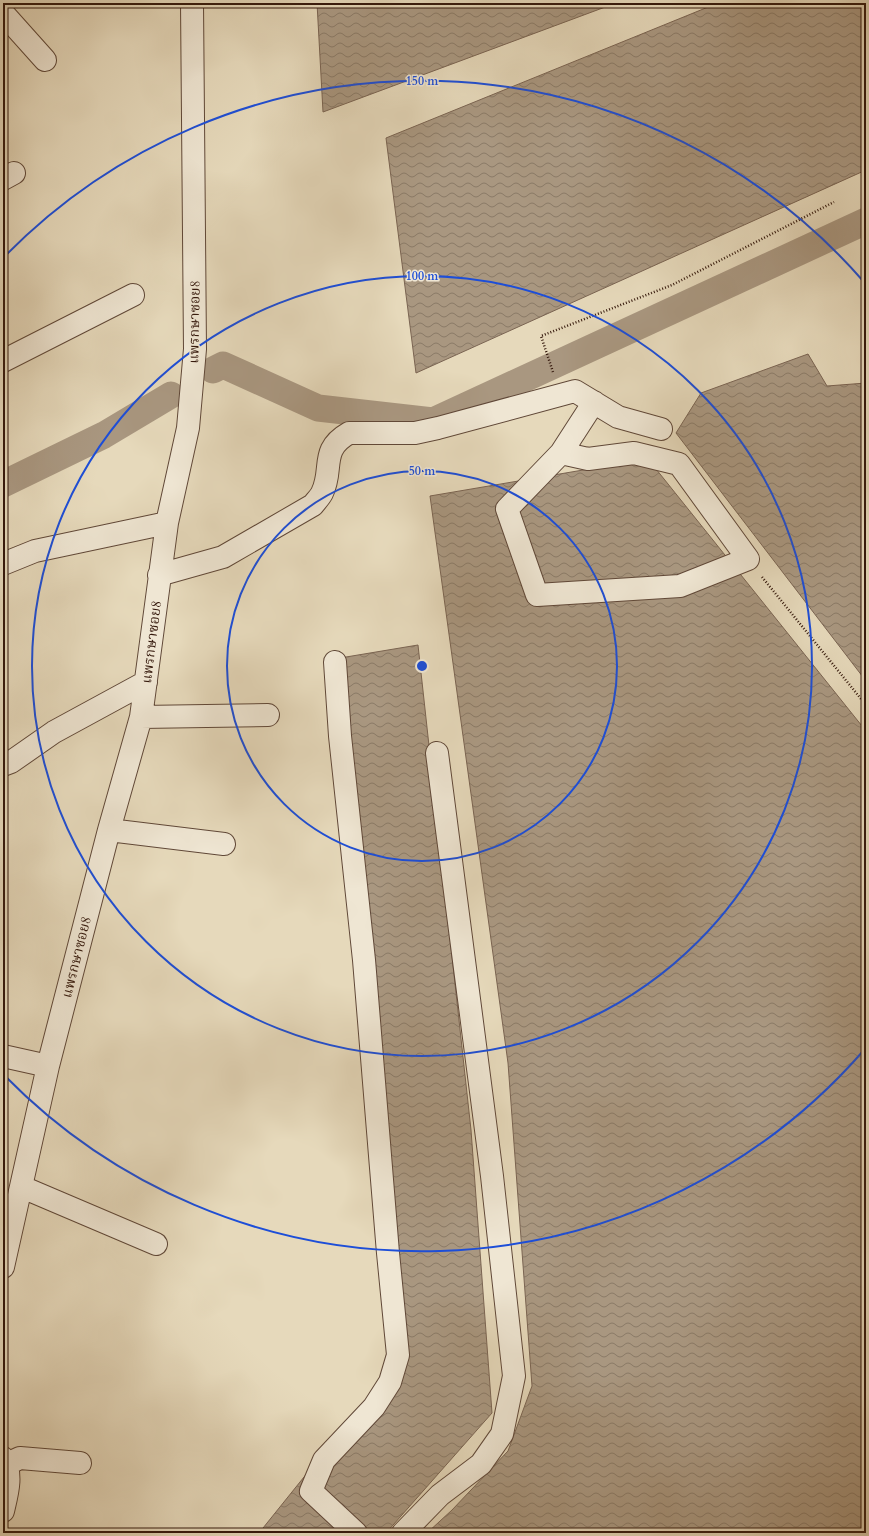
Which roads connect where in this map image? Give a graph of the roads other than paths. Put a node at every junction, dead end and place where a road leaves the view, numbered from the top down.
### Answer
1 (192, 3) edge
2 (3, 13) edge
3 (45, 60) dead end
4 (133, 295) dead end
5 (3, 361) edge
6 (594, 402) junction
7 (661, 429) dead end
8 (561, 453) junction
9 (167, 523) junction
10 (3, 564) edge
11 (159, 575) junction
12 (335, 662) dead end
13 (146, 682) junction
14 (268, 715) dead end
15 (142, 717) junction
16 (437, 753) dead end
17 (3, 765) edge
18 (109, 830) junction
19 (224, 844) dead end
20 (3, 1056) edge
21 (48, 1066) junction
22 (22, 1187) junction
23 (156, 1244) dead end
24 (3, 1267) edge
25 (5, 1461) edge
26 (80, 1463) dead end
27 (3, 1511) edge
28 (356, 1533) edge
29 (403, 1533) edge

1 - 9 street, แพรกษาซอย8
2 - 3 street
4 - 5 street
6 - 7 street
6 - 8 street
6 - 11 street
8 - 8 street
9 - 10 street
9 - 11 street, แพรกษาซอย8
11 - 13 street, แพรกษาซอย8
12 - 28 street
13 - 15 street, แพรกษาซอย8
13 - 17 street
14 - 15 street
15 - 18 street, แพรกษาซอย8
16 - 29 street
18 - 19 street
18 - 21 street, แพรกษาซอย8
20 - 21 street
21 - 22 street, แพรกษาซอย8
22 - 23 street
22 - 24 street, แพรกษาซอย8
25 - 26 street
25 - 27 street

